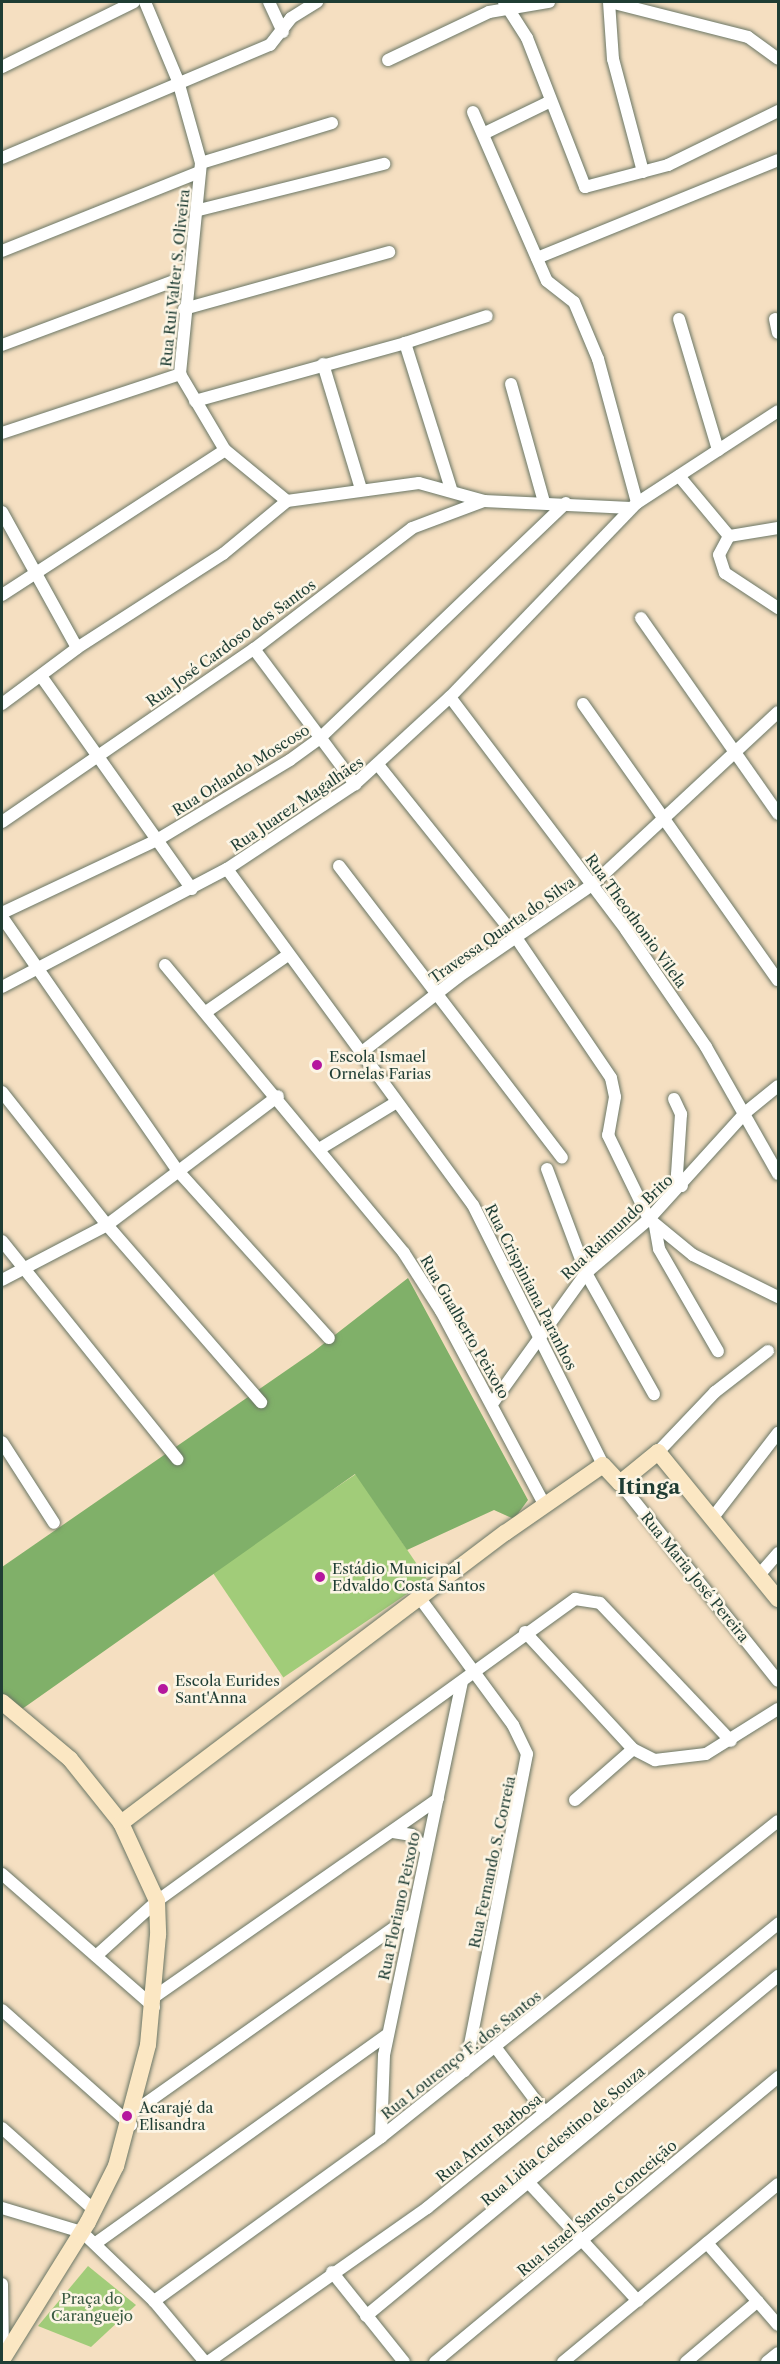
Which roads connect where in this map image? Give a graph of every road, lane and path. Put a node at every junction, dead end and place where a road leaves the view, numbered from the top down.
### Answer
1 (134, 2) edge
2 (145, 2) edge
3 (269, 2) edge
4 (317, 2) edge
5 (549, 2) edge
6 (609, 2) edge
7 (508, 5) edge
8 (283, 32) junction
9 (778, 59) edge
10 (388, 60) dead end
11 (2, 66) edge
12 (178, 81) junction
13 (551, 101) junction
14 (778, 111) edge
15 (473, 112) dead end
16 (332, 123) dead end
17 (485, 133) junction
18 (2, 158) edge
19 (778, 160) edge
20 (384, 164) dead end
21 (200, 168) junction
22 (643, 172) junction
23 (198, 210) junction
24 (2, 251) edge
25 (389, 252) dead end
26 (537, 258) junction
27 (188, 276) junction
28 (184, 309) junction
29 (487, 316) dead end
30 (680, 319) dead end
31 (775, 319) dead end
32 (778, 333) edge
33 (405, 343) junction
34 (2, 345) edge
35 (323, 364) junction
36 (180, 374) junction
37 (512, 384) dead end
38 (195, 401) junction
39 (778, 411) edge
40 (2, 433) edge
41 (225, 450) junction
42 (718, 450) junction
43 (679, 476) junction
44 (361, 489) junction
45 (451, 489) junction
46 (287, 501) junction
47 (484, 501) junction
48 (544, 502) junction
49 (566, 503) junction
50 (634, 506) junction
51 (2, 512) edge
52 (778, 528) edge
53 (729, 536) junction
54 (35, 571) junction
55 (2, 595) edge
56 (778, 608) edge
57 (641, 618) dead end
58 (77, 648) junction
59 (254, 649) junction
60 (41, 676) junction
61 (450, 697) junction
62 (2, 704) edge
63 (583, 704) dead end
64 (778, 712) edge
65 (320, 738) junction
66 (732, 752) junction
67 (96, 753) junction
68 (379, 766) junction
69 (355, 784) junction
70 (664, 814) junction
71 (778, 814) edge
72 (2, 822) edge
73 (157, 840) junction
74 (339, 866) dead end
75 (227, 869) junction
76 (592, 885) junction
77 (192, 888) junction
78 (2, 915) edge
79 (515, 936) junction
80 (288, 955) junction
81 (165, 964) dead end
82 (34, 966) junction
83 (778, 980) edge
84 (2, 987) edge
85 (440, 992) junction
86 (206, 1012) junction
87 (362, 1052) junction
88 (778, 1086) edge
89 (2, 1092) edge
90 (278, 1096) junction
91 (674, 1099) dead end
92 (395, 1103) junction
93 (746, 1112) junction
94 (321, 1148) junction
95 (562, 1158) dead end
96 (548, 1169) dead end
97 (178, 1171) junction
98 (778, 1174) edge
99 (682, 1186) junction
100 (652, 1222) junction
101 (107, 1225) junction
102 (2, 1241) edge
103 (27, 1270) junction
104 (586, 1273) junction
105 (2, 1280) edge
106 (778, 1297) edge
107 (538, 1333) junction
108 (329, 1338) dead end
109 (718, 1351) dead end
110 (768, 1351) dead end
111 (654, 1394) dead end
112 (261, 1402) dead end
113 (492, 1404) junction
114 (778, 1433) edge
115 (2, 1442) edge
116 (658, 1452) junction
117 (177, 1459) dead end
118 (603, 1465) junction
119 (620, 1483) junction
120 (544, 1504) junction
121 (714, 1516) junction
122 (54, 1523) dead end
123 (778, 1553) edge
124 (760, 1574) junction
125 (420, 1597) junction
126 (778, 1599) edge
127 (525, 1632) junction
128 (475, 1672) junction
129 (778, 1681) edge
130 (462, 1682) junction
131 (2, 1702) edge
132 (778, 1709) edge
133 (731, 1741) junction
134 (633, 1749) junction
135 (438, 1799) junction
136 (575, 1800) dead end
137 (778, 1821) edge
138 (121, 1823) junction
139 (393, 1832) junction
140 (426, 1850) junction
141 (2, 1874) edge
142 (157, 1901) junction
143 (412, 1915) junction
144 (778, 1924) edge
145 (96, 1956) junction
146 (778, 1976) edge
147 (154, 2002) junction
148 (2, 2010) edge
149 (388, 2034) junction
150 (496, 2048) junction
151 (465, 2071) junction
152 (778, 2077) edge
153 (545, 2113) junction
154 (133, 2118) junction
155 (2, 2128) edge
156 (381, 2137) junction
157 (530, 2184) junction
158 (778, 2184) edge
159 (2, 2208) edge
160 (94, 2210) junction
161 (82, 2232) junction
162 (581, 2240) junction
163 (96, 2243) junction
164 (707, 2243) junction
165 (332, 2272) junction
166 (2, 2284) edge
167 (154, 2301) junction
168 (638, 2301) junction
169 (758, 2301) junction
170 (366, 2316) junction
171 (778, 2325) edge
172 (778, 2353) edge
173 (2, 2359) edge
174 (206, 2362) edge
175 (404, 2362) edge
176 (435, 2362) edge
177 (563, 2362) edge
178 (686, 2362) edge
179 (767, 2362) edge

1 - 11 street
2 - 12 street, Rua Rui Valter S. Oliveira
3 - 8 street
4 - 8 street
5 - 7 street
6 - 9 street
6 - 22 street
7 - 10 street
7 - 13 street
8 - 12 street
12 - 18 street
12 - 21 street, Rua Rui Valter S. Oliveira
13 - 17 street
13 - 22 street
14 - 22 street
15 - 17 street
16 - 21 street
17 - 26 street
19 - 26 street
20 - 23 street
21 - 23 street, Rua Rui Valter S. Oliveira
21 - 24 street
23 - 27 street, Rua Rui Valter S. Oliveira
25 - 28 street
26 - 50 street
27 - 28 street, Rua Rui Valter S. Oliveira
27 - 34 street
28 - 36 street, Rua Rui Valter S. Oliveira
29 - 33 street
30 - 42 street
31 - 32 street
33 - 35 street
33 - 45 street
35 - 38 street
35 - 44 street
36 - 38 street, Rua Rui Valter S. Oliveira
36 - 40 street
37 - 48 street
38 - 41 street, Rua Rui Valter S. Oliveira
39 - 42 street, Rua Juarez Magalhães
41 - 46 street, Rua Rui Valter S. Oliveira
41 - 54 street
42 - 43 street, Rua Juarez Magalhães
43 - 50 street, Rua Juarez Magalhães
43 - 53 street
44 - 45 street
44 - 46 street
45 - 47 street
46 - 58 street
47 - 48 street
47 - 59 street, Rua José Cardoso dos Santos
48 - 49 street
49 - 50 street
49 - 65 street, Rua Orlando Moscoso
50 - 61 street, Rua Juarez Magalhães
51 - 54 street
52 - 53 street
53 - 56 street
54 - 55 street
54 - 58 street
57 - 66 street
58 - 60 street
59 - 65 street
59 - 67 street, Rua José Cardoso dos Santos
60 - 62 street
60 - 67 street
61 - 68 street, Rua Juarez Magalhães
61 - 76 street, Rua Theothonio Vilela
63 - 70 street
64 - 66 street, Travessa Quarta do Silva
65 - 69 street
65 - 73 street, Rua Orlando Moscoso
66 - 70 street, Travessa Quarta do Silva
66 - 71 street
67 - 72 street, Rua José Cardoso dos Santos
67 - 73 street
68 - 69 street, Rua Juarez Magalhães
68 - 79 street
69 - 75 street, Rua Juarez Magalhães
70 - 76 street, Travessa Quarta do Silva
70 - 83 street
73 - 77 street
73 - 78 street, Rua Orlando Moscoso
74 - 85 street
75 - 77 street, Rua Juarez Magalhães
75 - 80 street, Rua Crispiniana Paranhos
76 - 79 street, Travessa Quarta do Silva
76 - 93 street, Rua Theothonio Vilela
77 - 82 street, Rua Juarez Magalhães
78 - 82 street
79 - 85 street, Travessa Quarta do Silva
79 - 100 street
80 - 86 street
80 - 87 street, Rua Crispiniana Paranhos
81 - 86 street
82 - 84 street, Rua Juarez Magalhães
82 - 97 street
85 - 87 street, Travessa Quarta do Silva
85 - 95 street
86 - 90 street
87 - 92 street, Rua Crispiniana Paranhos
88 - 93 street, Rua Raimundo Brito
89 - 101 street
90 - 94 street
90 - 97 street
91 - 99 street
92 - 94 street
92 - 107 street, Rua Crispiniana Paranhos
93 - 98 street, Rua Theothonio Vilela
93 - 99 street, Rua Raimundo Brito
94 - 113 street, Rua Gualberto Peixoto
96 - 104 street
97 - 101 street
97 - 108 street
99 - 100 street, Rua Raimundo Brito
100 - 104 street, Rua Raimundo Brito
100 - 106 street
100 - 109 street
101 - 103 street
101 - 112 street
102 - 103 street
103 - 105 street
103 - 117 street
104 - 107 street, Rua Raimundo Brito
104 - 111 street
107 - 113 street, Rua Raimundo Brito
107 - 118 street, Rua Crispiniana Paranhos
110 - 116 street
113 - 120 street, Rua Gualberto Peixoto
114 - 121 street
115 - 122 street
116 - 119 main road
116 - 121 main road
118 - 119 main road, Rua Maria José Pereira
118 - 120 main road
119 - 129 street, Rua Maria José Pereira
120 - 125 main road
121 - 124 main road
123 - 124 street
124 - 126 main road
125 - 128 street, Rua Fernando S. Correia
125 - 138 main road
127 - 128 street
127 - 133 street
127 - 134 street
128 - 130 street
128 - 151 street, Rua Fernando S. Correia
130 - 135 street, Rua Floriano Peixoto
130 - 142 street
131 - 138 main road
132 - 133 street
133 - 134 street
134 - 136 street
135 - 139 street
135 - 140 street, Rua Floriano Peixoto
137 - 150 street, Rua Lourenço F. dos Santos
138 - 142 main road
139 - 140 street
139 - 147 street
140 - 143 street, Rua Floriano Peixoto
141 - 145 street
142 - 145 street
142 - 147 main road
143 - 149 street, Rua Floriano Peixoto
143 - 154 street
144 - 153 street, Rua Artur Barbosa
145 - 147 street
146 - 157 street, Rua Lidia Celestino de Souza
147 - 154 main road
148 - 154 street
149 - 156 street, Rua Floriano Peixoto
149 - 163 street
150 - 151 street, Rua Lourenço F. dos Santos
150 - 153 street
151 - 156 street, Rua Lourenço F. dos Santos
152 - 162 street, Rua Israel Santos Conceição
153 - 165 street, Rua Artur Barbosa
154 - 160 main road
155 - 160 street
156 - 167 street, Rua Lourenço F. dos Santos
157 - 162 street
157 - 170 street, Rua Lidia Celestino de Souza
158 - 164 street
159 - 161 street
160 - 161 main road
161 - 163 street
161 - 173 main road
162 - 168 street
162 - 176 street, Rua Israel Santos Conceição
163 - 167 street
164 - 168 street
164 - 169 street
165 - 170 street
165 - 174 street, Rua Artur Barbosa
166 - 173 street
167 - 174 street
168 - 177 street
169 - 171 street
169 - 178 street
170 - 175 street
172 - 179 street

